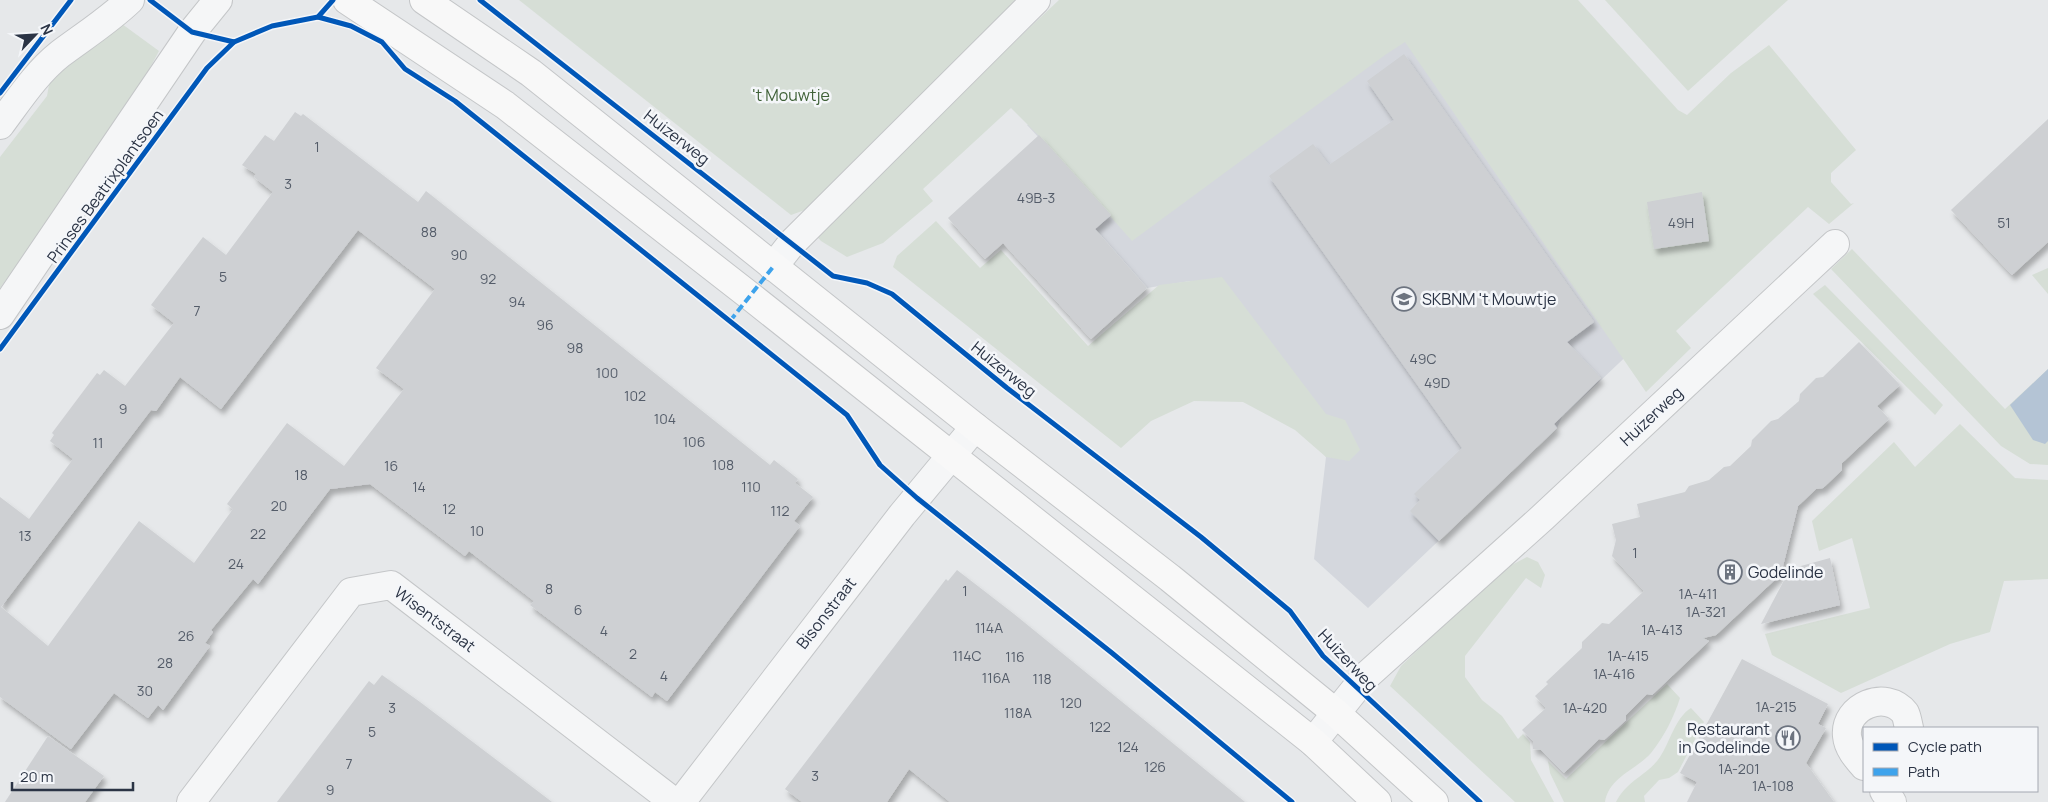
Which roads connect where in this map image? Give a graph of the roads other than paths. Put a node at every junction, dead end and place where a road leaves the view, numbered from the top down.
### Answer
1 (130, 0) edge
2 (218, 0) edge
3 (347, 0) edge
4 (424, 0) edge
5 (1036, 0) edge
6 (0, 125) edge
7 (1834, 244) dead end
8 (773, 267) junction
9 (4, 305) edge
10 (975, 427) junction
11 (952, 456) junction
12 (1336, 713) junction
13 (1909, 727) edge
14 (1313, 742) junction
15 (1863, 765) edge
16 (191, 802) edge
17 (674, 802) edge
18 (681, 802) edge
19 (1377, 802) edge
20 (1434, 802) edge

1 - 6 street
2 - 9 street, Prinses Beatrixplantsoen
3 - 11 main road
4 - 8 main road
5 - 8 street
7 - 12 street, Huizerweg
8 - 10 main road
10 - 11 street, Bisonstraat
10 - 12 main road
11 - 14 main road
11 - 18 street, Bisonstraat
12 - 14 street, Huizerweg
12 - 20 main road
13 - 15 street
14 - 19 main road
16 - 17 street, Wisentstraat

